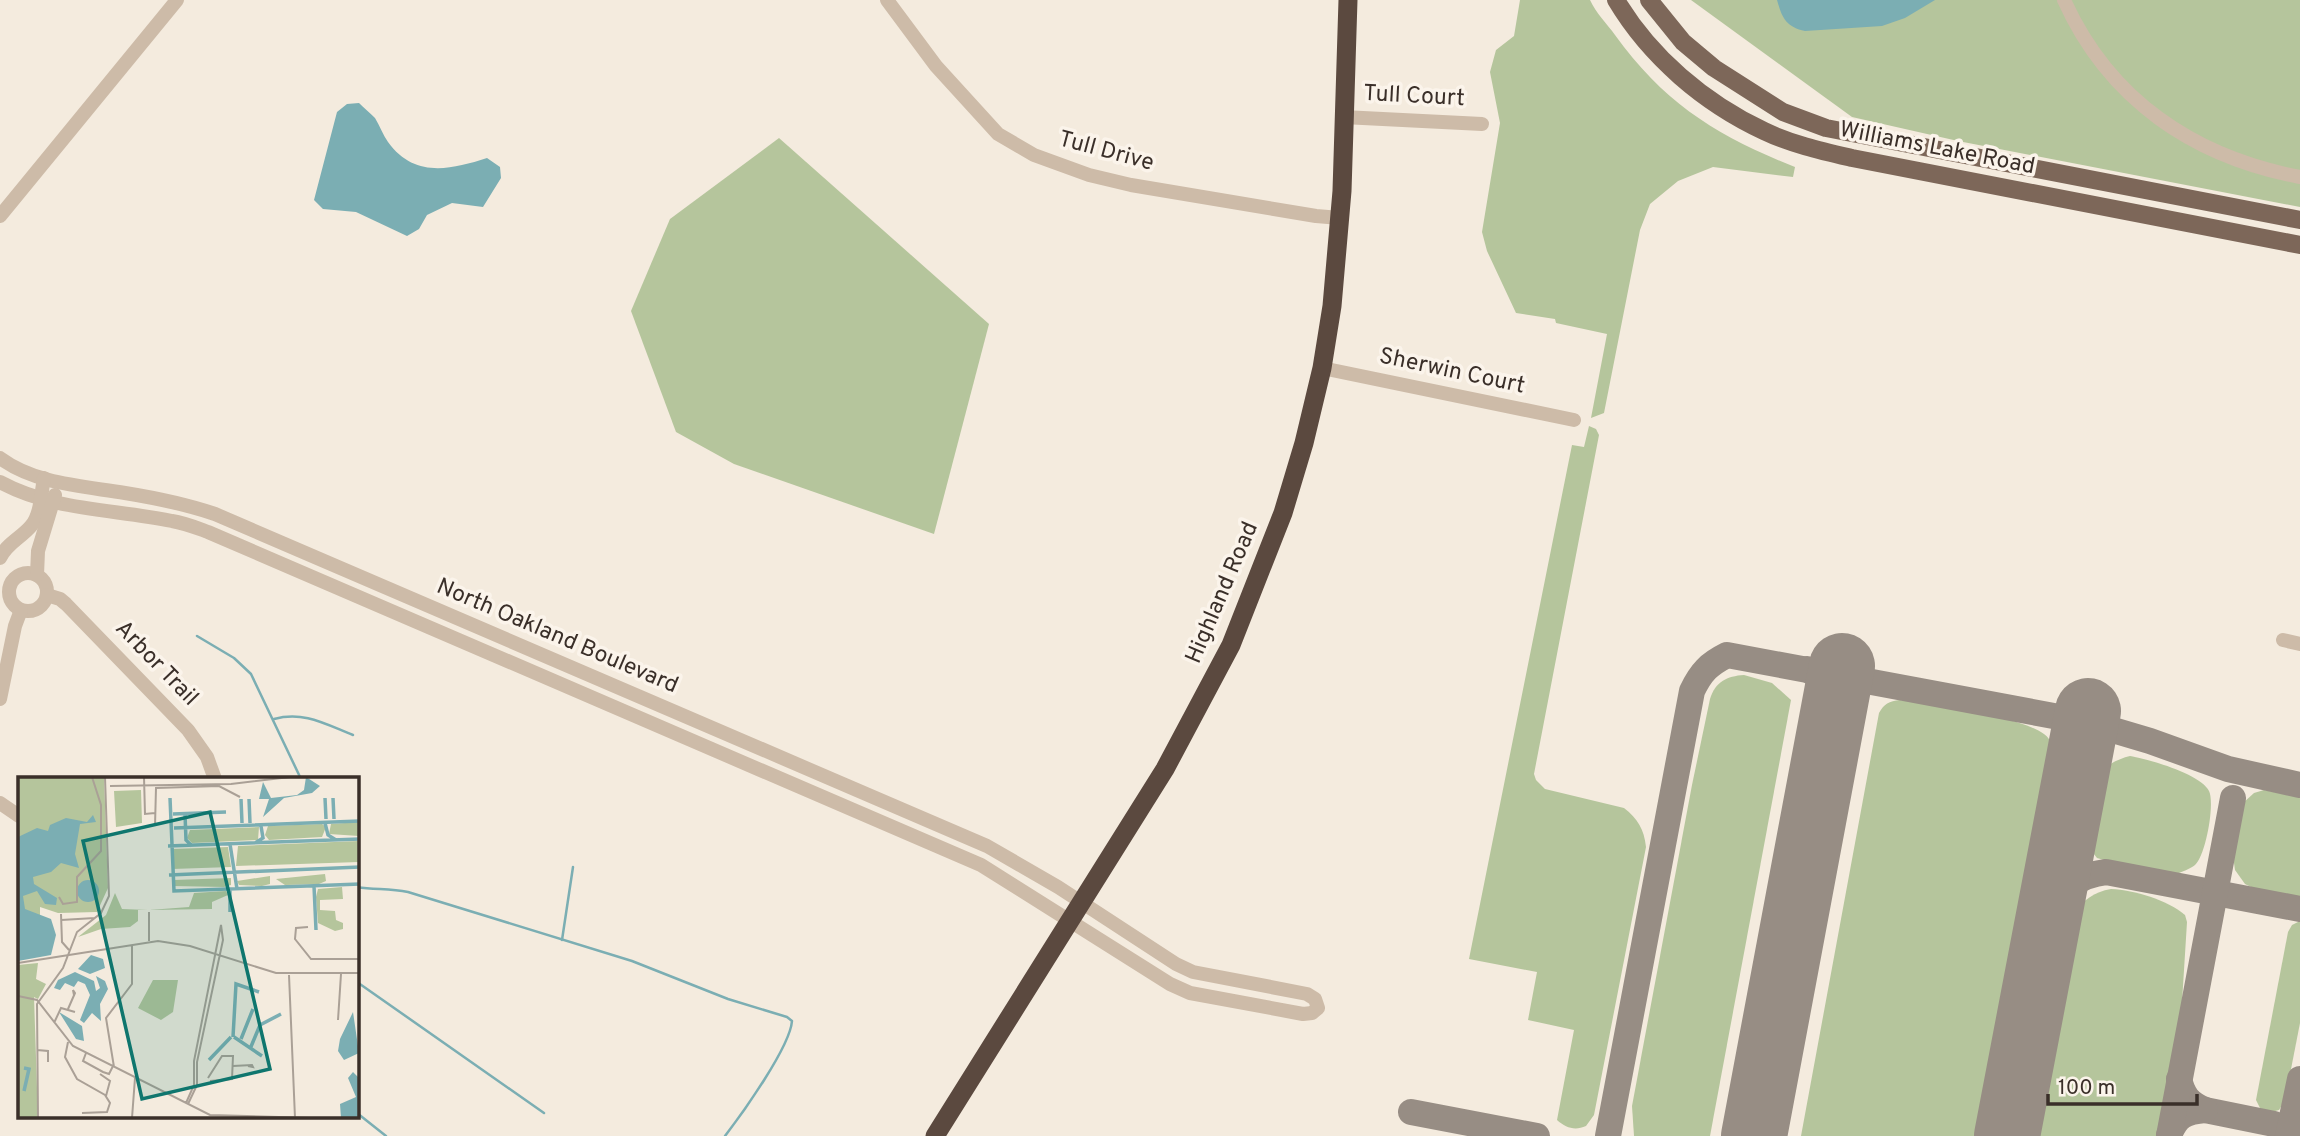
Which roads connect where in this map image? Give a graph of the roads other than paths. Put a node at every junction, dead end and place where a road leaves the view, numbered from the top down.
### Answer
1 (177, 0) edge
2 (887, 0) edge
3 (1348, 0) edge
4 (1616, 0) edge
5 (1649, 0) edge
6 (2064, 0) edge
7 (1343, 117) junction
8 (1482, 124) dead end
9 (2300, 177) edge
10 (0, 216) edge
11 (1340, 218) junction
12 (2300, 220) edge
13 (2300, 245) edge
14 (1322, 368) junction
15 (1574, 420) dead end
16 (0, 458) edge
17 (51, 480) junction
18 (0, 482) edge
19 (47, 500) junction
20 (0, 558) edge
21 (37, 575) junction
22 (5, 591) edge
23 (47, 595) junction
24 (21, 610) junction
25 (2283, 640) dead end
26 (2300, 644) edge
27 (0, 699) edge
28 (214, 777) edge
29 (0, 803) edge
30 (18, 815) edge
31 (1080, 902) junction
32 (1069, 921) junction
33 (935, 1136) edge

1 - 10 street
2 - 11 street, Tull Drive
3 - 7 highway, Highland Road
4 - 13 main road, Williams Lake Road
5 - 12 main road, Williams Lake Road
6 - 9 street
7 - 8 street, Tull Court
7 - 11 highway, Highland Road
11 - 14 highway, Highland Road
14 - 15 street, Sherwin Court
14 - 31 highway, Highland Road
16 - 17 street, North Oakland Boulevard
17 - 19 street
17 - 31 street, North Oakland Boulevard
18 - 19 street, North Oakland Boulevard
19 - 20 street
19 - 21 street
19 - 32 street, North Oakland Boulevard
21 - 22 street
21 - 23 street
22 - 24 street
23 - 24 street
23 - 28 street, Arbor Trail
24 - 27 street
25 - 26 street
29 - 30 street
31 - 32 highway, Highland Road
31 - 32 street, North Oakland Boulevard
32 - 33 highway, Highland Road

